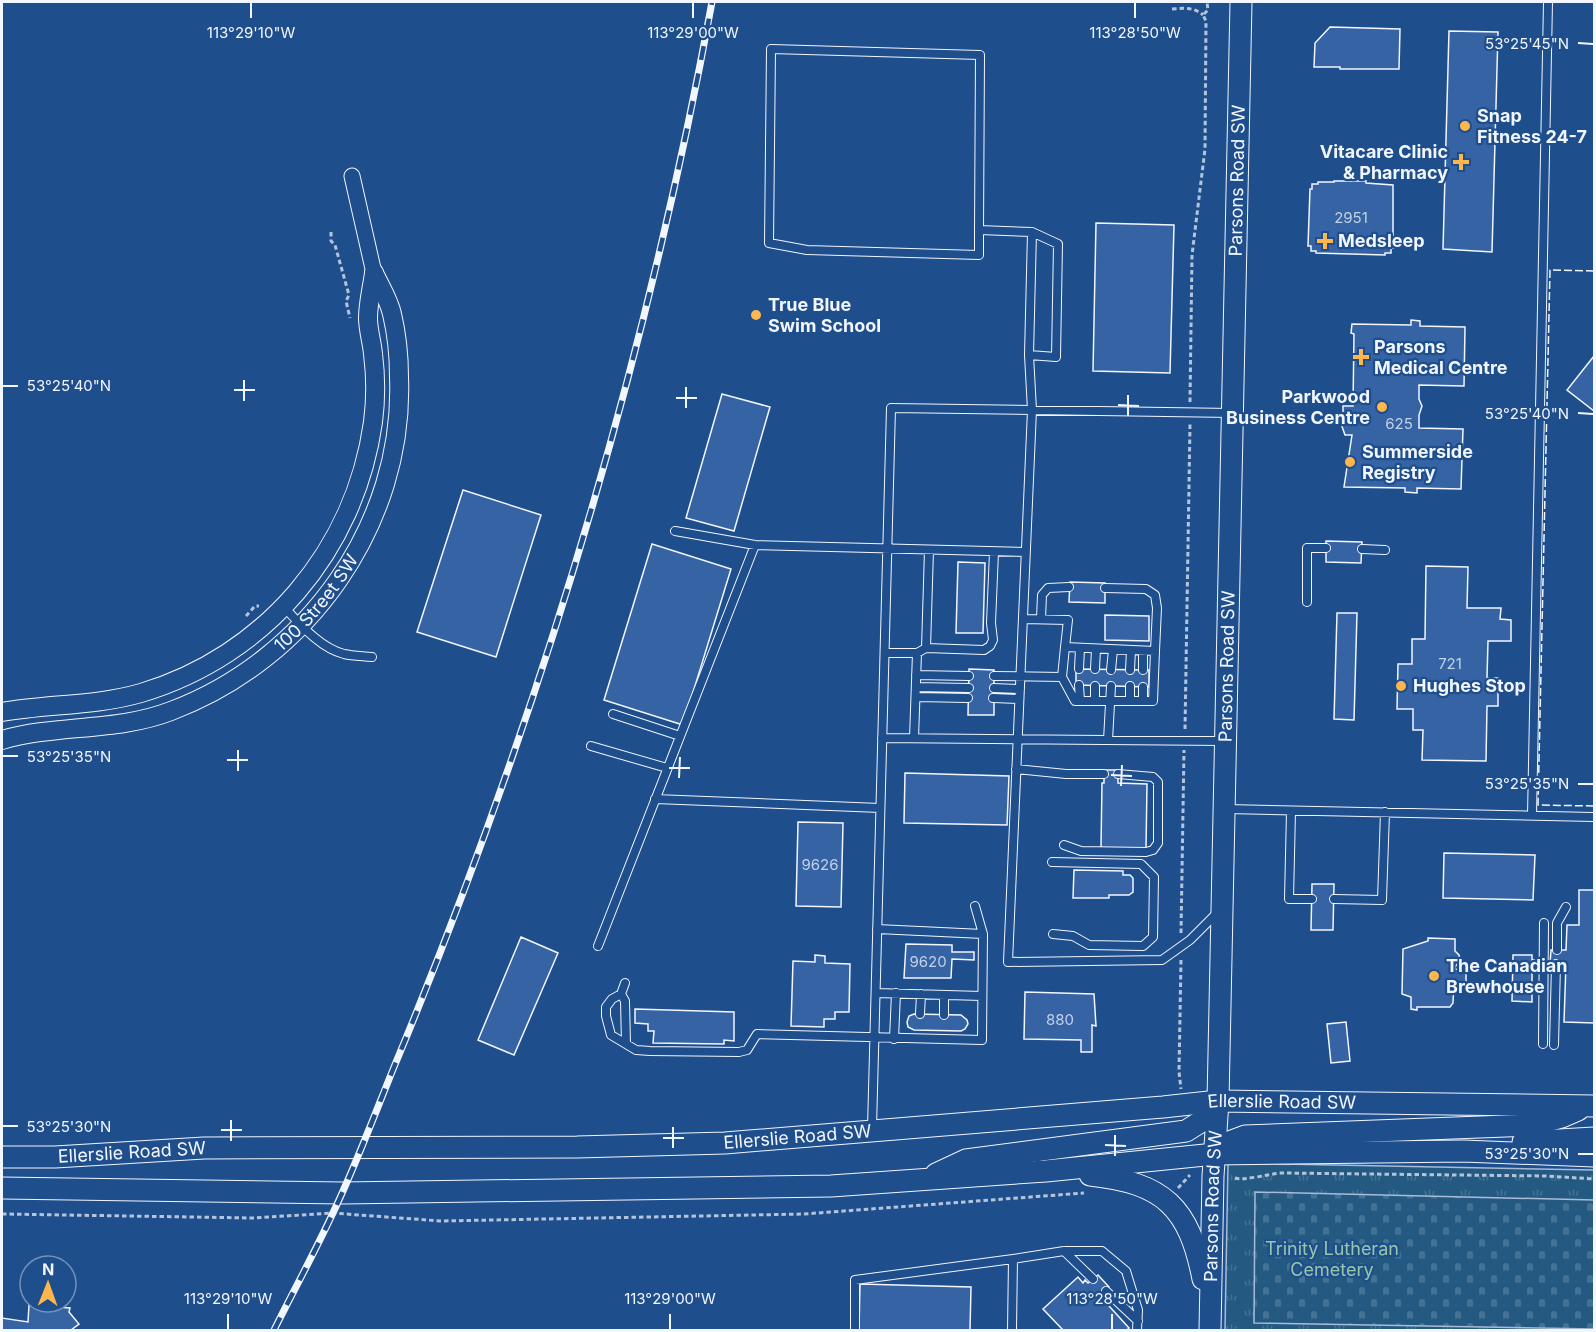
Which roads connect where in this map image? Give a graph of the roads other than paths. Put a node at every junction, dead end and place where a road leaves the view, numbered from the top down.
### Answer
1 (1241, 2) edge
2 (1548, 2) edge
3 (352, 176) dead end
4 (979, 230) junction
5 (1032, 232) junction
6 (374, 273) junction
7 (1029, 355) junction
8 (1032, 410) junction
9 (1234, 413) junction
10 (675, 531) dead end
11 (755, 545) junction
12 (1326, 548) dead end
13 (887, 549) junction
14 (1362, 549) dead end
15 (929, 550) junction
16 (1385, 550) dead end
17 (993, 552) junction
18 (1026, 552) junction
19 (1070, 587) dead end
20 (1105, 588) dead end
21 (1307, 602) dead end
22 (284, 607) junction
23 (1023, 619) junction
24 (1041, 619) junction
25 (301, 626) junction
26 (1065, 647) junction
27 (926, 648) junction
28 (1080, 648) junction
29 (1096, 649) junction
30 (1113, 650) junction
31 (1131, 650) junction
32 (1143, 651) junction
33 (1155, 651) junction
34 (885, 653) junction
35 (917, 653) junction
36 (372, 657) dead end
37 (1079, 669) dead end
38 (1095, 669) dead end
39 (1111, 670) dead end
40 (1130, 670) dead end
41 (1143, 670) dead end
42 (916, 675) junction
43 (969, 676) dead end
44 (994, 676) dead end
45 (1020, 676) junction
46 (1062, 677) junction
47 (1079, 685) dead end
48 (1095, 686) dead end
49 (1112, 686) dead end
50 (1130, 686) dead end
51 (916, 687) junction
52 (1143, 687) dead end
53 (969, 688) dead end
54 (993, 688) dead end
55 (1020, 689) junction
56 (916, 697) junction
57 (968, 698) dead end
58 (993, 698) dead end
59 (1019, 699) junction
60 (1130, 700) junction
61 (1080, 701) junction
62 (1095, 701) junction
63 (1110, 701) junction
64 (1143, 701) junction
65 (2, 712) edge
66 (613, 714) dead end
67 (680, 736) junction
68 (882, 738) junction
69 (914, 738) junction
70 (1018, 739) junction
71 (2, 740) edge
72 (1108, 740) junction
73 (1226, 741) junction
74 (591, 746) dead end
75 (667, 768) junction
76 (1016, 769) junction
77 (1104, 774) dead end
78 (1118, 774) dead end
79 (655, 799) junction
80 (880, 808) junction
81 (1224, 809) junction
82 (1291, 811) junction
83 (1385, 812) junction
84 (1532, 815) junction
85 (1594, 817) edge
86 (1064, 845) dead end
87 (1052, 862) dead end
88 (1312, 899) dead end
89 (1334, 899) dead end
90 (975, 906) dead end
91 (1221, 908) junction
92 (1566, 908) dead end
93 (1544, 922) dead end
94 (877, 929) junction
95 (982, 934) junction
96 (1053, 934) dead end
97 (597, 946) dead end
98 (1557, 950) dead end
99 (1556, 964) dead end
100 (625, 983) dead end
101 (876, 993) junction
102 (896, 993) junction
103 (621, 994) junction
104 (921, 994) junction
105 (944, 995) junction
106 (982, 996) junction
107 (920, 1014) dead end
108 (944, 1015) dead end
109 (919, 1030) dead end
110 (944, 1030) dead end
111 (874, 1038) junction
112 (894, 1039) junction
113 (919, 1039) junction
114 (943, 1040) junction
115 (626, 1044) junction
116 (1543, 1044) dead end
117 (1554, 1045) dead end
118 (1218, 1101) junction
119 (1590, 1106) edge
120 (872, 1131) junction
121 (1594, 1138) edge
122 (1463, 1151) junction
123 (1215, 1154) junction
124 (1594, 1156) edge
125 (2, 1157) edge
126 (1046, 1172) junction
127 (922, 1180) junction
128 (2, 1188) edge
129 (1064, 1251) junction
130 (1013, 1259) junction
131 (1093, 1279) dead end
132 (1106, 1291) dead end
133 (1138, 1321) junction
134 (1210, 1324) edge
135 (855, 1330) edge
136 (1012, 1330) edge
137 (1137, 1330) edge

1 - 9 main road, Parsons Road SW
2 - 84 lane
3 - 6 street, 100 Street SW
4 - 4 lane
4 - 5 lane
5 - 7 lane
5 - 7 lane
6 - 22 street, 100 Street SW
6 - 25 street, 100 Street SW
7 - 8 lane
8 - 9 lane
8 - 13 lane
8 - 18 lane
9 - 73 main road, Parsons Road SW
10 - 11 lane
11 - 13 lane
11 - 67 lane
12 - 21 lane
13 - 15 lane
13 - 34 lane
14 - 16 lane
15 - 17 lane
15 - 27 lane
17 - 18 lane
17 - 27 lane
18 - 23 lane
19 - 24 lane
20 - 33 lane
22 - 25 lane
22 - 65 street, 100 Street SW
23 - 24 lane
23 - 45 lane
24 - 26 lane
25 - 36 lane
25 - 71 street, 100 Street SW
26 - 28 lane
26 - 46 lane
27 - 35 lane
28 - 29 lane
28 - 37 lane
29 - 30 lane
29 - 38 lane
30 - 31 lane
30 - 39 lane
31 - 32 lane
31 - 40 lane
32 - 33 lane
32 - 41 lane
33 - 64 lane
34 - 35 lane
34 - 68 lane
35 - 42 lane
42 - 43 lane
42 - 51 lane
44 - 45 lane
45 - 46 lane
45 - 55 lane
46 - 61 lane
47 - 61 lane
48 - 62 lane
49 - 63 lane
50 - 60 lane
51 - 53 lane
51 - 56 lane
52 - 64 lane
54 - 55 lane
55 - 59 lane
56 - 57 lane
56 - 69 lane
58 - 59 lane
59 - 70 lane
60 - 63 lane
60 - 64 lane
61 - 62 lane
62 - 63 lane
63 - 72 lane
66 - 67 lane
67 - 75 lane
68 - 69 lane
68 - 80 lane
69 - 70 lane
70 - 72 lane
70 - 76 lane
72 - 73 lane
73 - 81 main road, Parsons Road SW
74 - 75 lane
75 - 79 lane
76 - 77 lane
76 - 91 lane
78 - 86 lane
79 - 80 lane
79 - 97 lane
80 - 94 lane
81 - 82 lane
81 - 91 main road, Parsons Road SW
82 - 83 lane
82 - 88 lane
83 - 84 lane
83 - 89 lane
84 - 85 lane
87 - 96 lane
90 - 95 lane
91 - 118 main road, Parsons Road SW
92 - 98 lane
93 - 116 lane
94 - 95 lane
94 - 101 lane
95 - 106 lane
99 - 117 lane
100 - 103 lane
101 - 102 lane
101 - 111 lane
102 - 104 lane
102 - 112 lane
103 - 115 lane
103 - 115 lane
104 - 105 lane
104 - 107 lane
105 - 106 lane
105 - 108 lane
106 - 114 lane
109 - 113 lane
110 - 114 lane
111 - 112 lane
111 - 115 lane
111 - 120 lane
112 - 113 lane
113 - 114 lane
118 - 119 main road, Ellerslie Road SW
118 - 120 main road, Ellerslie Road SW
118 - 123 main road, Parsons Road SW
118 - 127 main road
119 - 123 main road
120 - 125 main road, Ellerslie Road SW
121 - 122 main road
122 - 123 main road, Ellerslie Road SW
122 - 124 main road, Ellerslie Road SW
123 - 126 main road, Ellerslie Road SW
123 - 134 main road, Parsons Road SW
126 - 127 main road, Ellerslie Road SW
126 - 134 main road
127 - 128 main road, Ellerslie Road SW
129 - 130 lane
129 - 131 lane
129 - 133 lane
130 - 135 lane
130 - 136 lane
132 - 133 lane
133 - 137 lane

